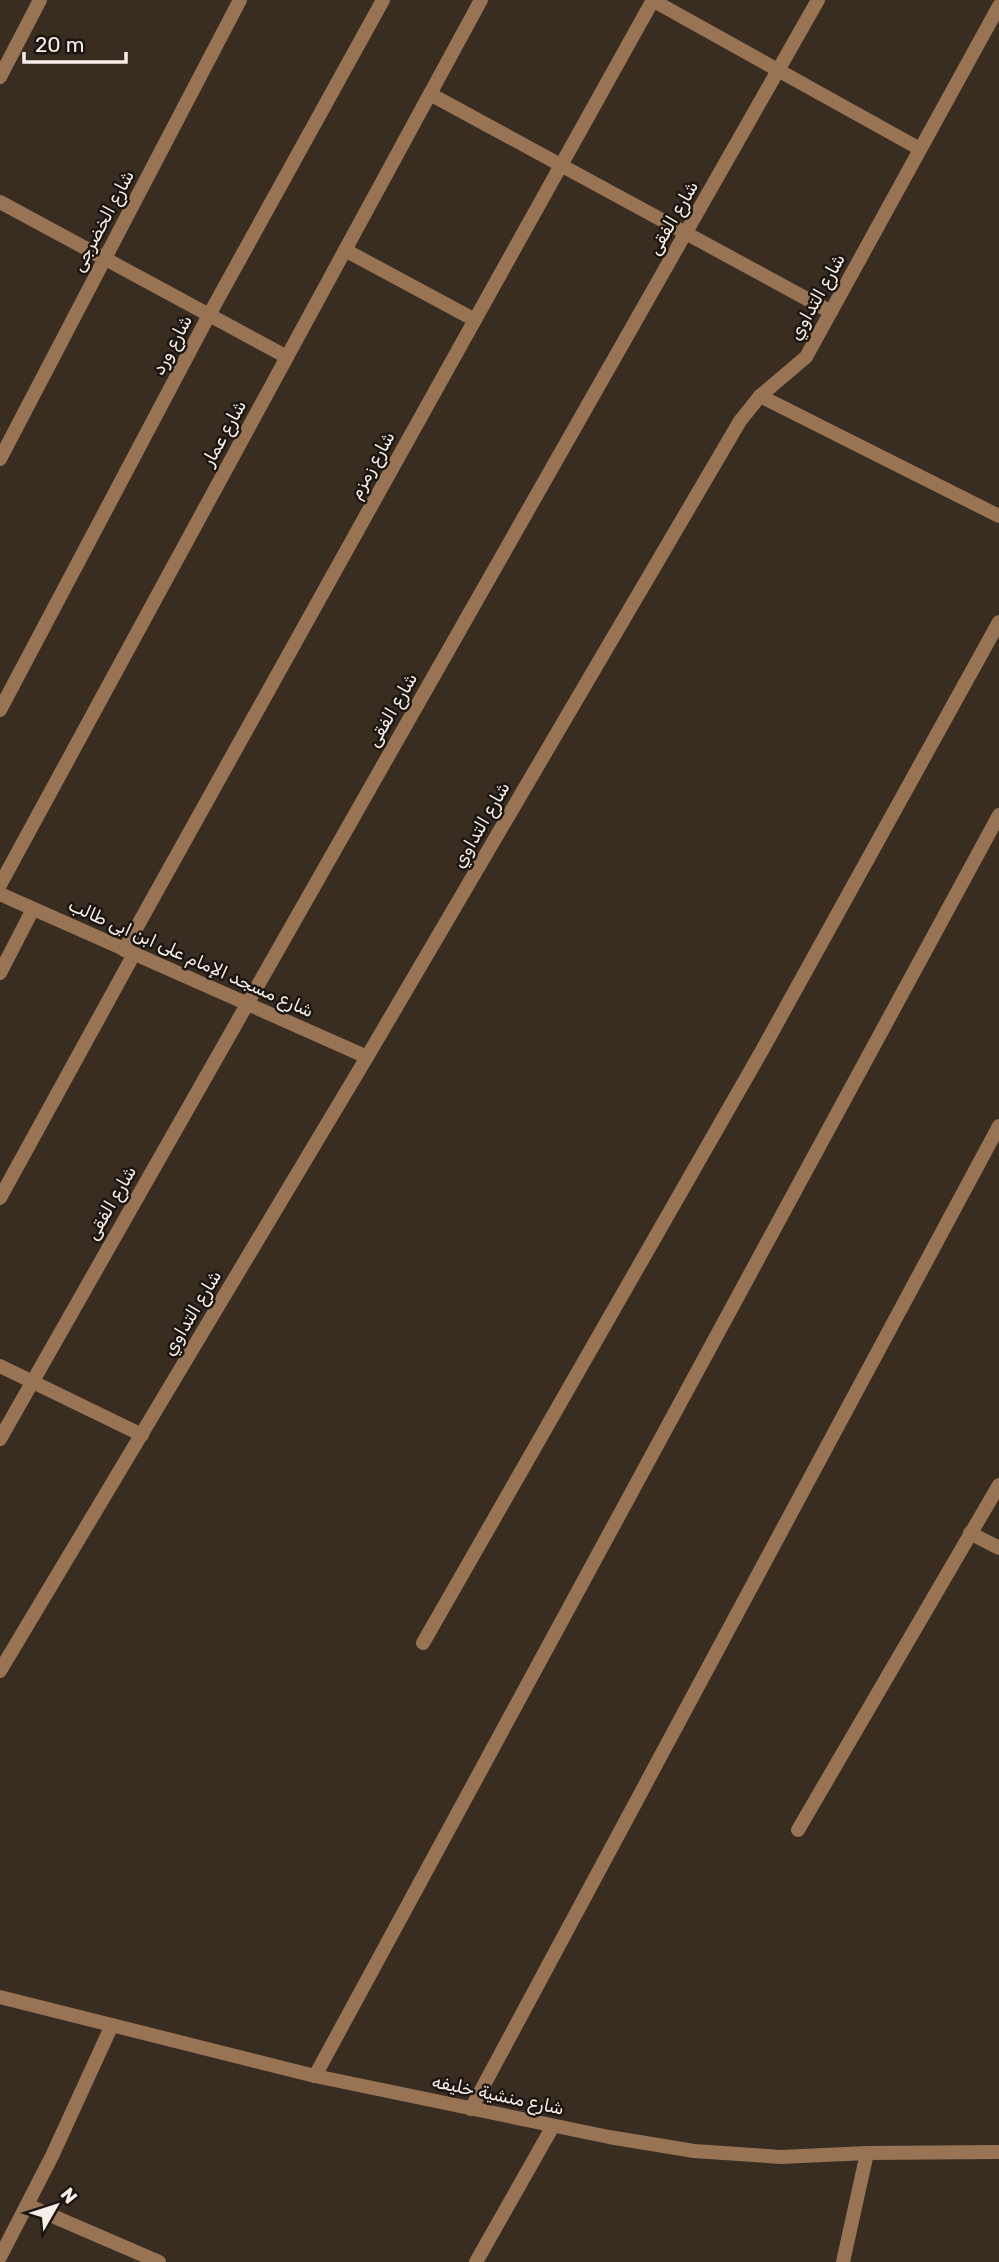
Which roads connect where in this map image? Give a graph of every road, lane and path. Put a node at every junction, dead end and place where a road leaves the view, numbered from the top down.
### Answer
1 (40, 0) edge
2 (240, 0) edge
3 (383, 0) edge
4 (481, 0) edge
5 (653, 0) edge
6 (818, 0) edge
7 (999, 6) edge
8 (778, 71) junction
9 (0, 77) edge
10 (430, 94) junction
11 (920, 149) junction
12 (561, 165) junction
13 (0, 202) edge
14 (687, 234) junction
15 (345, 250) junction
16 (105, 259) junction
17 (831, 312) junction
18 (209, 315) junction
19 (475, 320) junction
20 (287, 357) junction
21 (760, 396) junction
22 (0, 459) edge
23 (999, 516) edge
24 (999, 622) edge
25 (0, 710) edge
26 (999, 816) edge
27 (0, 885) edge
28 (0, 894) edge
29 (33, 909) junction
30 (129, 952) junction
31 (0, 973) edge
32 (247, 1004) junction
33 (367, 1057) junction
34 (999, 1126) edge
35 (0, 1198) edge
36 (0, 1366) edge
37 (32, 1381) junction
38 (142, 1435) junction
39 (0, 1439) edge
40 (999, 1485) edge
41 (970, 1533) junction
42 (999, 1548) edge
43 (423, 1643) dead end
44 (0, 1671) edge
45 (798, 1830) dead end
46 (0, 1997) edge
47 (112, 2025) junction
48 (315, 2076) junction
49 (471, 2109) junction
50 (553, 2126) junction
51 (999, 2152) edge
52 (867, 2153) junction
53 (27, 2205) junction
54 (0, 2258) edge
55 (159, 2262) edge
56 (475, 2262) edge
57 (843, 2262) edge

1 - 9 street
2 - 16 street, شارع الخضرجى
3 - 18 street, شارع ورد
4 - 10 street, شارع عمار
5 - 8 street
5 - 12 street, شارع زمزم
6 - 8 street, شارع الفقى
7 - 11 street, شارع التداوي
8 - 11 street
8 - 14 street, شارع الفقى
10 - 12 street
10 - 15 street, شارع عمار
11 - 17 street, شارع التداوي
12 - 14 street
12 - 19 street, شارع زمزم
13 - 16 street
14 - 17 street
14 - 32 street, شارع الفقى
15 - 19 street
15 - 20 street, شارع عمار
16 - 18 street
16 - 22 street, شارع الخضرجى
17 - 21 street, شارع التداوي
18 - 20 street
18 - 25 street, شارع ورد
19 - 30 street, شارع زمزم
20 - 27 street, شارع عمار
21 - 23 street
21 - 33 street, شارع التداوي
24 - 43 street
26 - 48 street
28 - 29 street, شارع مسجد الإمام على ابن ابى طالب
29 - 30 street, شارع مسجد الإمام على ابن ابى طالب
29 - 31 street
30 - 32 street, شارع مسجد الإمام على ابن ابى طالب
30 - 35 street, شارع زمزم
32 - 33 street, شارع مسجد الإمام على ابن ابى طالب
32 - 37 street, شارع الفقى
33 - 38 street, شارع التداوي
34 - 49 street
36 - 37 street
37 - 38 street
37 - 39 street, شارع الفقى
38 - 44 street, شارع التداوي
40 - 41 street
41 - 42 street
41 - 45 street
46 - 47 street, شارع منشية خليفه
47 - 48 street, شارع منشية خليفه
47 - 53 street
48 - 49 street, شارع منشية خليفه
49 - 50 street, شارع منشية خليفه
50 - 52 street, شارع منشية خليفه
50 - 56 street
51 - 52 street, شارع منشية خليفه
52 - 57 street
53 - 54 street
53 - 55 street

